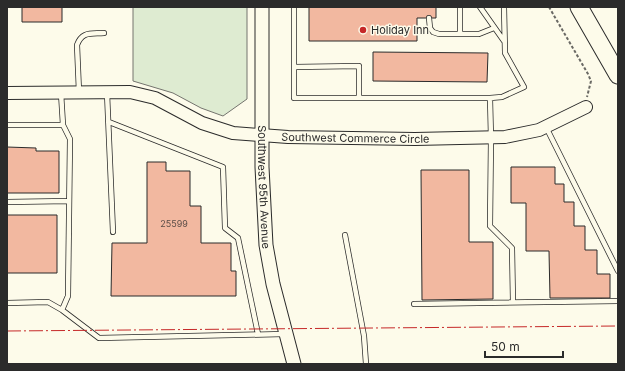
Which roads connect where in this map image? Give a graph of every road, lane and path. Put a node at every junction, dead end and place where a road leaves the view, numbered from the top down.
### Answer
1 (262, 7) edge
2 (294, 7) edge
3 (460, 7) edge
4 (480, 7) edge
5 (504, 7) edge
6 (549, 7) edge
7 (579, 7) edge
8 (429, 18) dead end
9 (494, 28) junction
10 (104, 33) dead end
11 (460, 34) junction
12 (505, 42) junction
13 (294, 67) junction
14 (618, 75) edge
15 (78, 92) junction
16 (107, 92) junction
17 (7, 93) edge
18 (61, 93) junction
19 (359, 98) junction
20 (490, 98) junction
21 (586, 107) joint
22 (109, 122) junction
23 (7, 125) edge
24 (63, 125) junction
25 (546, 127) junction
26 (261, 135) junction
27 (491, 138) junction
28 (69, 201) junction
29 (7, 202) edge
30 (113, 232) dead end
31 (345, 235) dead end
32 (618, 271) edge
33 (618, 301) edge
34 (513, 302) junction
35 (7, 303) edge
36 (414, 304) dead end
37 (62, 310) junction
38 (258, 334) junction
39 (286, 334) junction
40 (294, 364) edge
41 (366, 364) edge

1 - 26 main road, Southwest 95th Avenue
2 - 13 lane
3 - 11 lane
4 - 9 lane
5 - 12 lane
6 - 21 path
7 - 14 highway
8 - 11 lane
9 - 11 lane
9 - 12 lane
10 - 15 lane
12 - 20 lane
13 - 19 lane
13 - 19 lane
15 - 16 street, Southwest Commerce Circle
15 - 18 street, Southwest Commerce Circle
16 - 22 lane
16 - 26 street, Southwest Commerce Circle
17 - 18 street, Southwest Commerce Circle
18 - 24 lane
19 - 20 lane
20 - 27 lane
21 - 25 street, Southwest Commerce Circle
22 - 30 lane
22 - 38 lane
23 - 24 lane
24 - 28 lane
25 - 27 street, Southwest Commerce Circle
25 - 32 lane
26 - 27 street, Southwest Commerce Circle
26 - 39 main road, Southwest 95th Avenue
27 - 34 lane
28 - 29 lane
28 - 37 lane
31 - 41 lane
33 - 34 lane
34 - 36 lane
35 - 37 lane
37 - 38 lane
38 - 39 lane
39 - 40 main road, Southwest 95th Avenue

